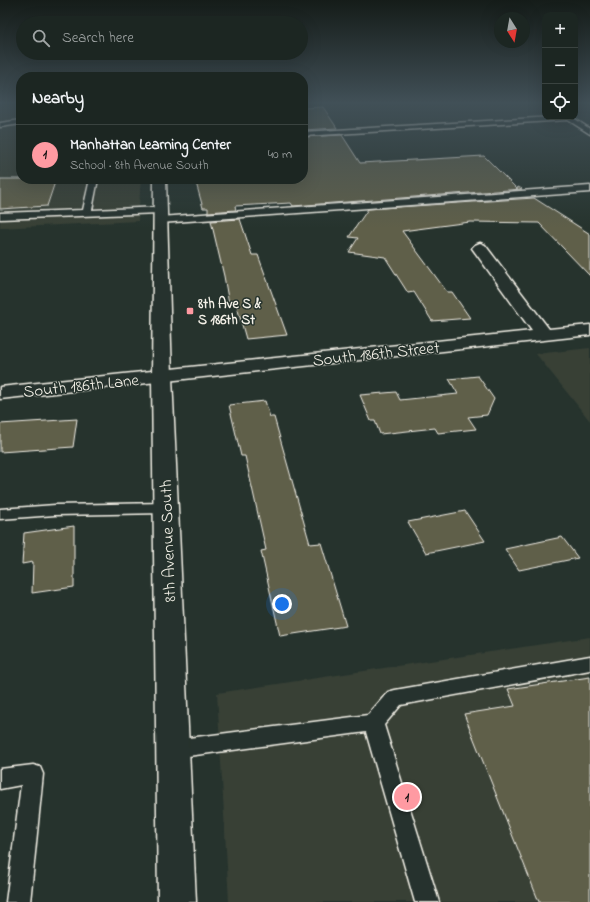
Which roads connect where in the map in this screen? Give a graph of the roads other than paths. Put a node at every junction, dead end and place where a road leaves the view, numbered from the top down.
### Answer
1 (93, 184) edge
2 (160, 184) edge
3 (590, 189) edge
4 (87, 213) junction
5 (160, 215) junction
6 (0, 216) edge
7 (480, 248) dead end
8 (590, 330) edge
9 (544, 335) junction
10 (162, 377) junction
11 (0, 393) edge
12 (166, 508) junction
13 (0, 514) edge
14 (590, 663) edge
15 (373, 723) junction
16 (173, 749) junction
17 (0, 779) edge
18 (18, 902) edge
19 (177, 902) edge
20 (427, 902) edge

1 - 4 lane
2 - 5 street, 8th Avenue South
3 - 5 lane
4 - 5 lane
4 - 6 lane
5 - 10 street, 8th Avenue South
7 - 9 street
8 - 9 street, South 186th Street
9 - 10 street, South 186th Street
10 - 11 street, South 186th Lane
10 - 12 street, 8th Avenue South
12 - 13 lane
12 - 16 street, 8th Avenue South
14 - 15 lane
15 - 16 lane
15 - 20 lane
16 - 19 street, 8th Avenue South
17 - 18 lane

